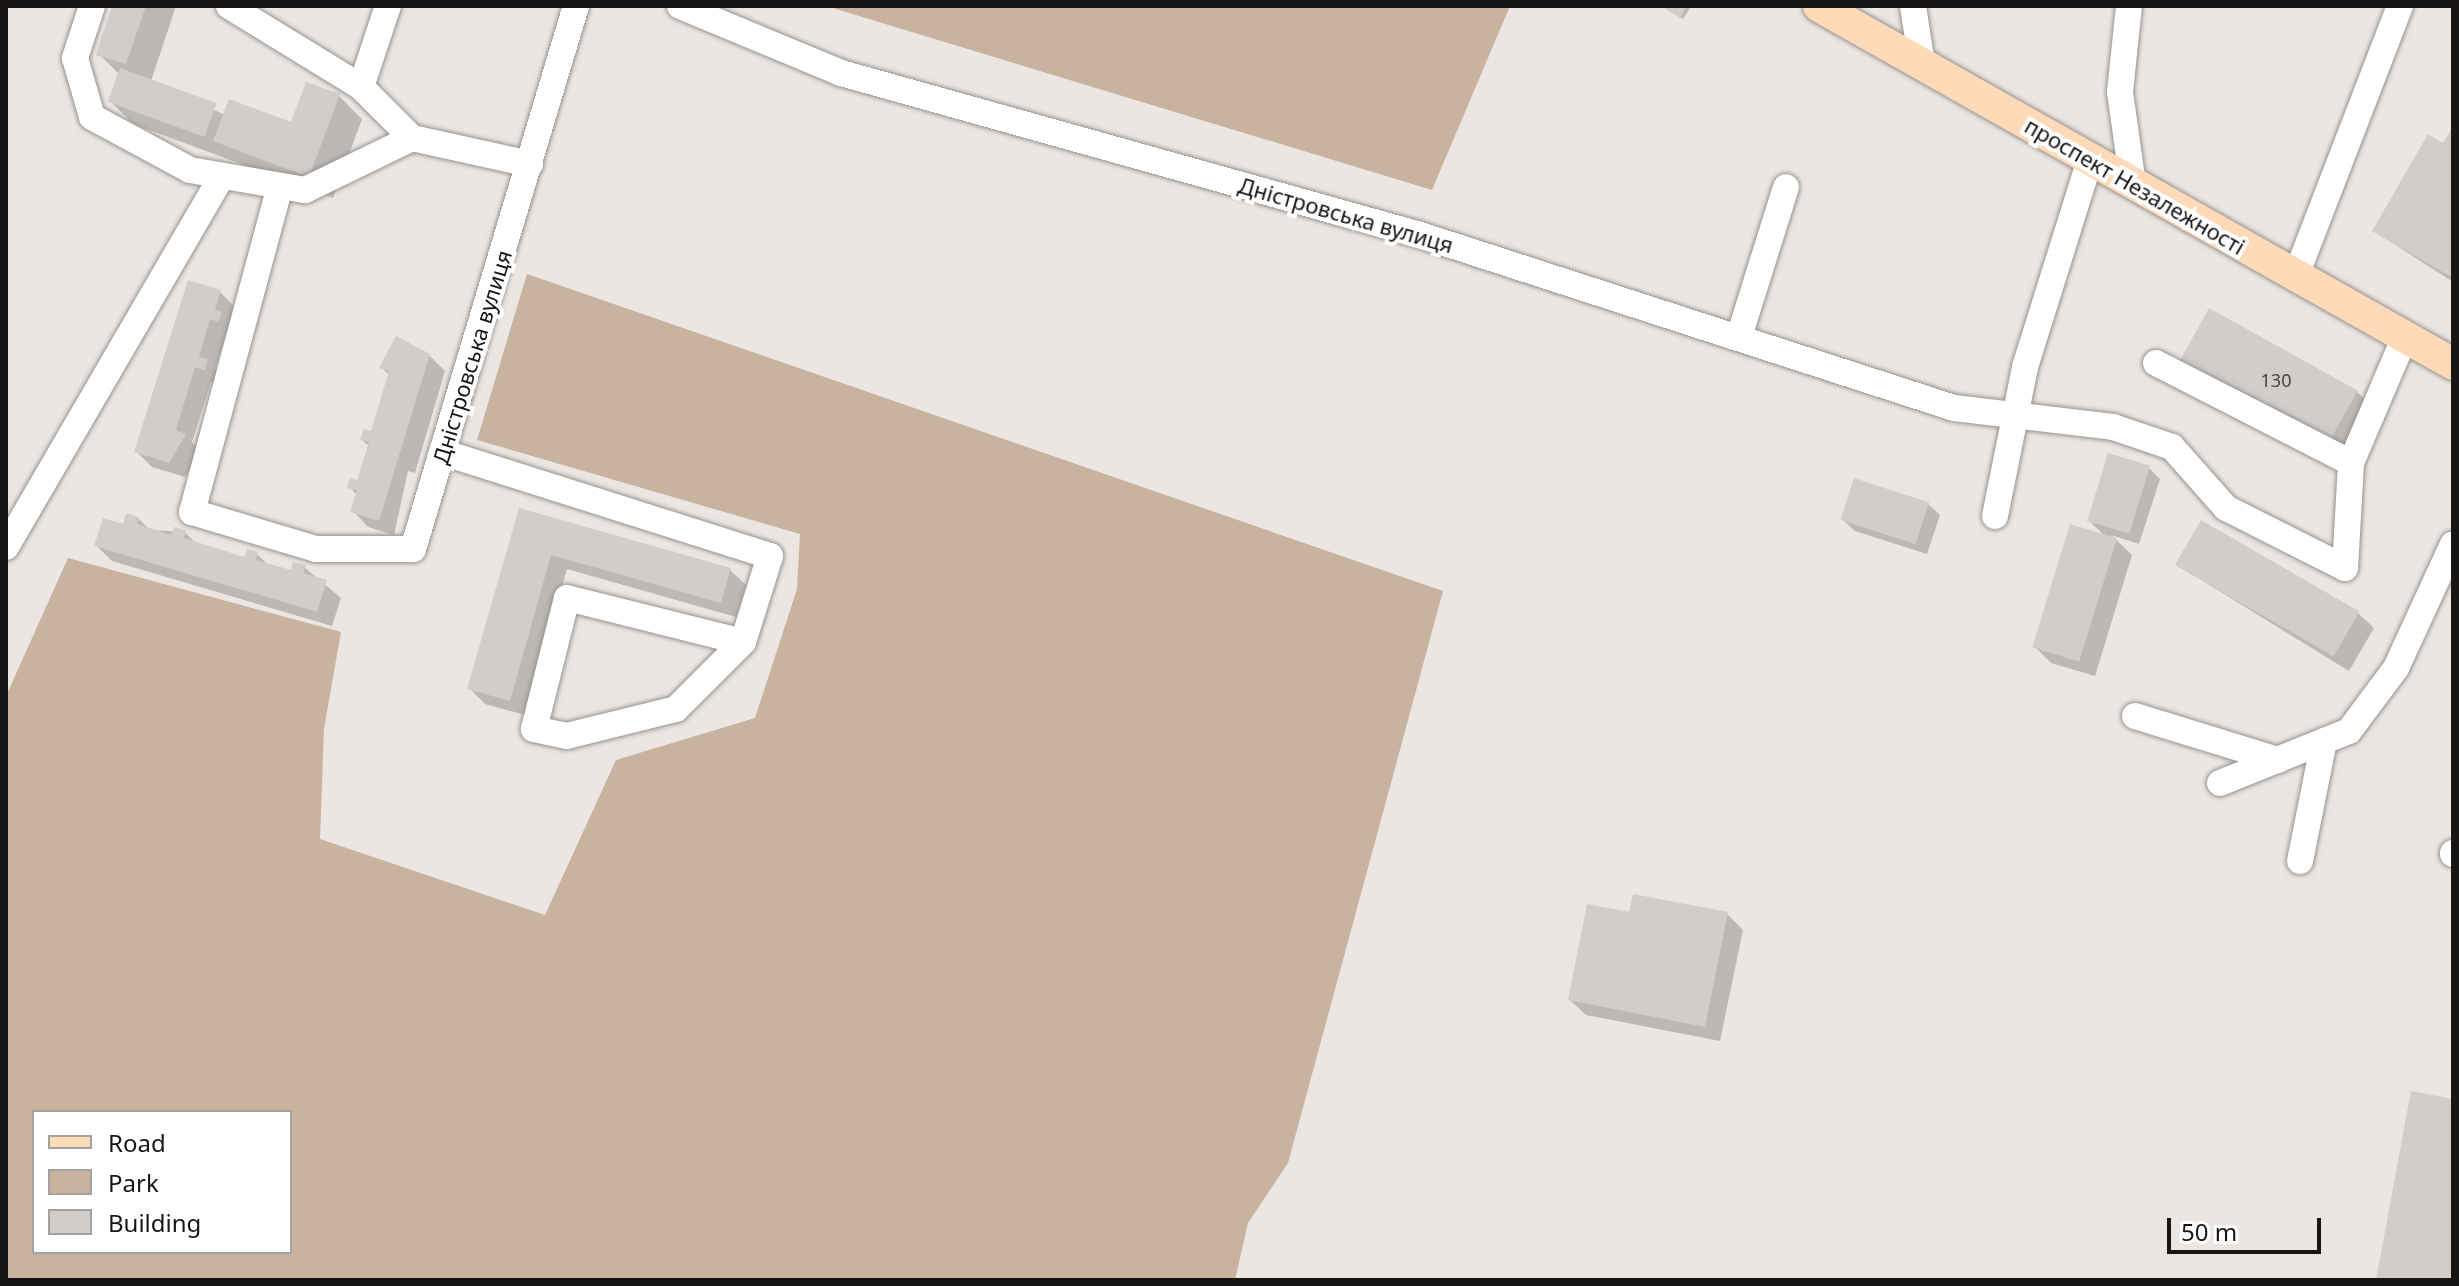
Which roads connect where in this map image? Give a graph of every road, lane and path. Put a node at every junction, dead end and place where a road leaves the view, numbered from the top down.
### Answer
1 (92, 6) edge
2 (229, 6) edge
3 (388, 6) edge
4 (576, 6) edge
5 (680, 6) edge
6 (1819, 6) edge
7 (1913, 6) edge
8 (2129, 6) edge
9 (2400, 6) edge
10 (1922, 64) junction
11 (361, 87) junction
12 (412, 138) junction
13 (2090, 160) junction
14 (530, 164) junction
15 (222, 176) junction
16 (2133, 185) junction
17 (280, 186) junction
18 (1786, 187) dead end
19 (2295, 278) junction
20 (1739, 337) junction
21 (2404, 339) junction
22 (2156, 363) dead end
23 (2453, 364) edge
24 (2015, 411) junction
25 (442, 452) junction
26 (2351, 463) junction
27 (1995, 516) dead end
28 (6, 547) edge
29 (2450, 561) edge
30 (743, 642) junction
31 (2135, 716) dead end
32 (2324, 741) junction
33 (2278, 760) junction
34 (2220, 783) dead end
35 (2300, 861) dead end

1 - 15 street
2 - 11 street
3 - 11 street
4 - 14 street, Дністровська вулиця
5 - 20 street, Дністровська вулиця
6 - 10 main road, проспект Незалежності
7 - 10 street
8 - 16 street
9 - 19 street
10 - 13 main road, проспект Незалежності
11 - 12 street
12 - 14 street
12 - 17 street
13 - 16 main road, проспект Незалежності
13 - 24 street
14 - 25 street, Дністровська вулиця
15 - 17 street
15 - 28 street
16 - 19 main road, проспект Незалежності
17 - 25 street, Дністровська вулиця
18 - 20 street
19 - 21 main road, проспект Незалежності
20 - 24 street, Дністровська вулиця
21 - 23 main road, проспект Незалежності
21 - 26 street
22 - 26 street
24 - 26 street, Дністровська вулиця
24 - 27 street
25 - 30 street
29 - 32 street
30 - 30 street
31 - 33 street
32 - 33 street
32 - 35 street
33 - 34 street

